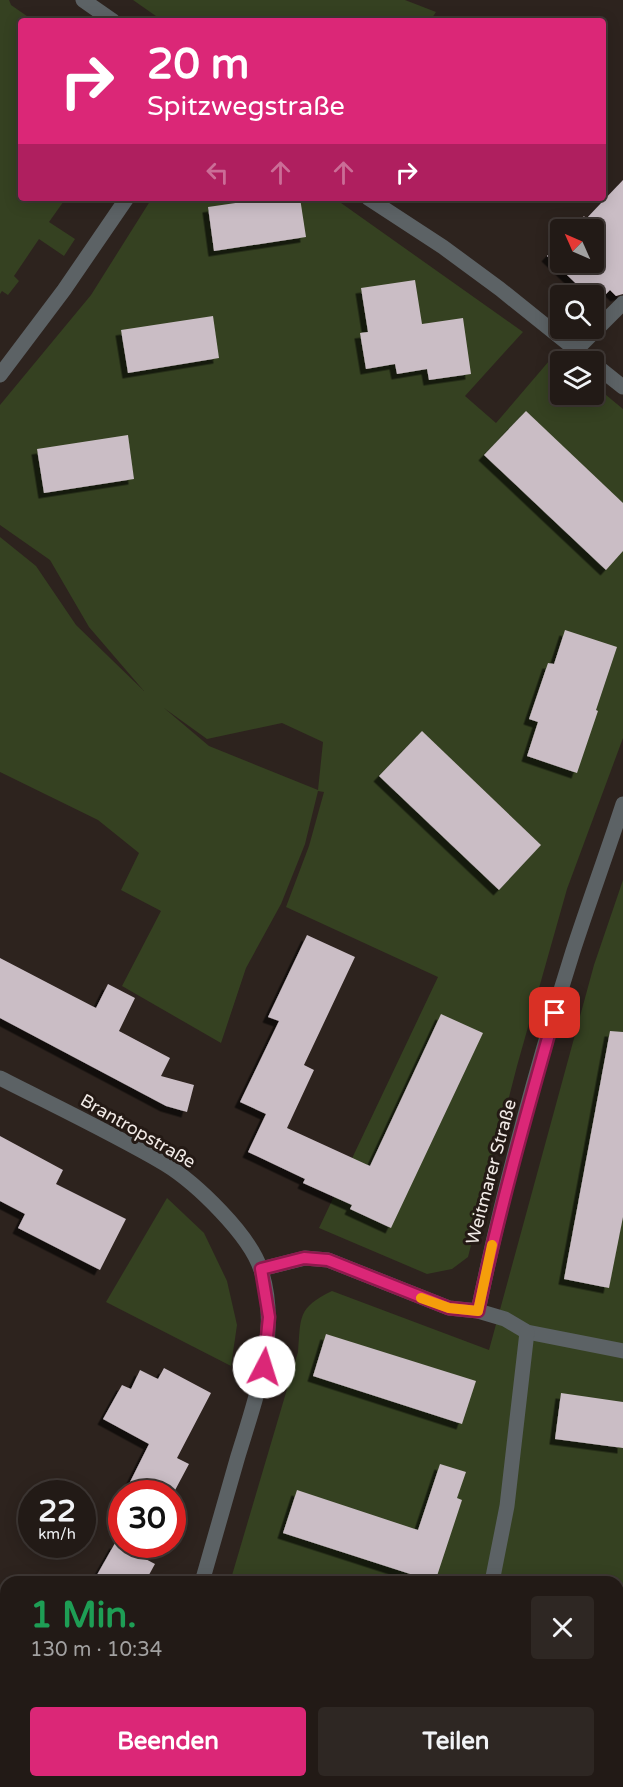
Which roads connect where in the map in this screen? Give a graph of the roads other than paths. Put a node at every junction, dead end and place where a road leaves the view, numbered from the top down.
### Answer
1 (83, 0) edge
2 (109, 18) edge
3 (125, 201) edge
4 (374, 201) edge
5 (623, 303) edge
6 (576, 350) joint
7 (604, 372) edge
8 (0, 375) edge
9 (623, 387) edge
10 (623, 804) edge
11 (0, 1078) edge
12 (261, 1269) junction
13 (478, 1311) junction
14 (527, 1332) junction
15 (623, 1351) edge
16 (204, 1576) edge
17 (493, 1576) edge

1 - 2 street
3 - 8 street
4 - 6 street
5 - 6 street
7 - 9 street
10 - 13 street, Weitmarer Straße
11 - 12 street, Brantropstraße
12 - 13 street
12 - 16 street, Brantropstraße
13 - 14 street
14 - 15 street
14 - 17 street

